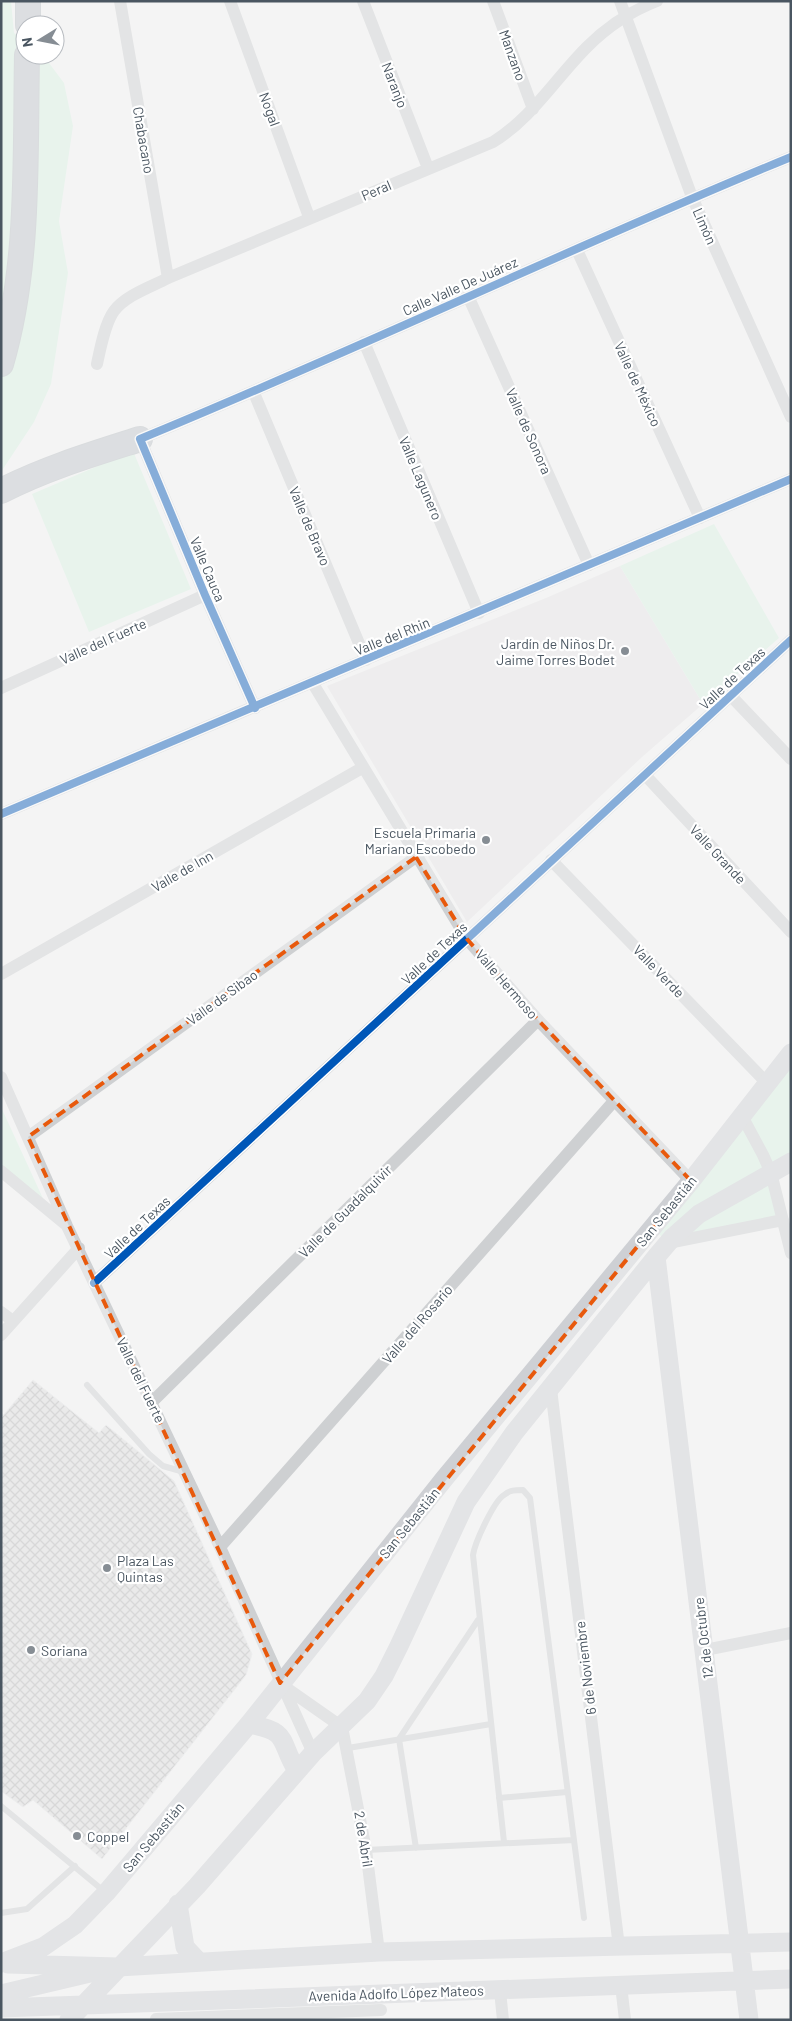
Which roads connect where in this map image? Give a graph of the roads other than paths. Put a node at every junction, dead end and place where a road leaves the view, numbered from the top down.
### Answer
1 (28, 1) edge
2 (120, 1) edge
3 (230, 1) edge
4 (363, 1) edge
5 (493, 1) edge
6 (620, 1) edge
7 (657, 1) edge
8 (28, 15) edge
9 (625, 16) junction
10 (27, 65) edge
11 (533, 109) junction
12 (791, 157) edge
13 (428, 168) junction
14 (692, 198) junction
15 (309, 217) junction
16 (577, 250) junction
17 (168, 278) junction
18 (468, 296) junction
19 (364, 342) junction
20 (1, 364) edge
21 (97, 364) dead end
22 (254, 393) junction
23 (791, 417) edge
24 (140, 440) junction
25 (791, 479) edge
26 (1, 490) edge
27 (700, 518) junction
28 (589, 566) junction
29 (205, 595) junction
30 (479, 613) junction
31 (791, 640) edge
32 (366, 660) junction
33 (312, 682) junction
34 (1, 688) edge
35 (731, 696) junction
36 (255, 708) junction
37 (791, 759) edge
38 (362, 768) junction
39 (646, 776) junction
40 (1, 814) edge
41 (416, 857) junction
42 (551, 860) junction
43 (791, 932) edge
44 (467, 939) junction
45 (1, 974) edge
46 (538, 1020) junction
47 (791, 1053) edge
48 (1, 1077) edge
49 (766, 1082) junction
50 (614, 1101) junction
51 (741, 1114) junction
52 (28, 1137) junction
53 (791, 1162) edge
54 (1, 1171) edge
55 (771, 1173) junction
56 (691, 1181) junction
57 (783, 1220) junction
58 (66, 1226) junction
59 (79, 1248) junction
60 (662, 1250) junction
61 (791, 1253) edge
62 (94, 1283) junction
63 (1, 1312) edge
64 (13, 1321) junction
65 (1, 1335) edge
66 (86, 1385) dead end
67 (551, 1389) junction
68 (152, 1402) junction
69 (185, 1472) junction
70 (220, 1547) junction
71 (478, 1620) junction
72 (791, 1633) edge
73 (705, 1650) junction
74 (280, 1683) junction
75 (249, 1724) junction
76 (491, 1724) junction
77 (342, 1727) junction
78 (399, 1739) junction
79 (348, 1748) junction
80 (313, 1752) junction
81 (297, 1771) junction
82 (567, 1792) junction
83 (499, 1798) junction
84 (1, 1806) edge
85 (574, 1840) junction
86 (504, 1842) junction
87 (416, 1848) junction
88 (366, 1850) junction
89 (75, 1866) junction
90 (106, 1893) junction
91 (178, 1904) junction
92 (1, 1913) edge
93 (584, 1918) dead end
94 (791, 1942) edge
95 (740, 1945) junction
96 (619, 1947) junction
97 (379, 1952) junction
98 (199, 1962) junction
99 (1, 1964) edge
100 (118, 1967) junction
101 (744, 1979) junction
102 (791, 1979) edge
103 (621, 1986) junction
104 (500, 1991) junction
105 (1, 1994) edge
106 (1, 2008) edge
107 (380, 2008) edge
108 (75, 2015) edge
109 (258, 2018) edge
110 (156, 2020) edge
111 (503, 2020) edge
112 (625, 2020) edge
113 (749, 2020) edge

1 - 8 highway
2 - 17 street, Chabacano
3 - 15 street, Nogal
4 - 13 street, Naranjo
5 - 11 street, Manzano
6 - 9 street, Limón
7 - 9 street, Peral
9 - 11 street, Peral
9 - 14 street, Limón
10 - 20 highway
11 - 13 street, Peral
12 - 14 street, Calle Valle De Juárez
13 - 15 street, Peral
14 - 16 street, Calle Valle De Juárez
14 - 23 street, Limón
15 - 17 street, Peral
16 - 18 street, Calle Valle De Juárez
16 - 27 street, Valle de México
17 - 21 street, Peral
18 - 19 street, Calle Valle De Juárez
18 - 28 street, Valle de Sonora
19 - 22 street, Calle Valle De Juárez
19 - 30 street, Valle Lagunero
22 - 24 street, Calle Valle De Juárez
22 - 32 street, Valle de Bravo
24 - 26 highway
24 - 29 street, Valle Cauca
25 - 27 street, Valle del Rhin
27 - 28 street, Valle del Rhin
28 - 30 street, Valle del Rhin
29 - 34 street, Valle del Fuerte
29 - 36 street, Valle Cauca
30 - 32 street, Valle del Rhin
31 - 35 street, Valle de Texas
32 - 33 street, Valle del Rhin
33 - 36 street, Valle del Rhin
33 - 38 street, Valle Hermoso
35 - 37 street
35 - 39 street, Valle de Texas
36 - 40 street, Valle del Rhin
38 - 41 street, Valle Hermoso
38 - 45 street, Valle de Inn
39 - 42 street, Valle de Texas
39 - 43 street, Valle Grande
41 - 44 street, Valle Hermoso
41 - 52 street, Valle de Sibao
42 - 44 street, Valle de Texas
42 - 49 street, Valle Verde
44 - 46 street, Valle Hermoso
44 - 62 street, Valle de Texas
46 - 50 street, Valle Hermoso
46 - 68 street, Valle de Guadalquivir
47 - 49 main road, San Sebastián
48 - 52 street, Valle del Fuerte
49 - 51 main road, San Sebastián
50 - 56 street, Valle Hermoso
50 - 70 street, Valle del Rosario
51 - 55 street
51 - 56 main road, San Sebastián
52 - 58 street, Valle del Fuerte
53 - 55 main road, San Sebastián
54 - 58 street
55 - 57 street
55 - 60 main road, San Sebastián
56 - 74 main road, San Sebastián
57 - 60 street
57 - 61 street
58 - 59 street, Valle del Fuerte
59 - 62 street, Valle del Fuerte
59 - 64 street
60 - 67 main road, San Sebastián
60 - 73 main road, 12 de Octubre
62 - 68 street, Valle del Fuerte
63 - 64 street
64 - 65 street
66 - 69 lane
67 - 77 main road, San Sebastián
67 - 96 street, 6 de Noviembre
68 - 69 street, Valle del Fuerte
69 - 70 street, Valle del Fuerte
70 - 74 street, Valle del Fuerte
71 - 76 lane
71 - 78 lane
71 - 82 lane
72 - 73 street
73 - 95 main road, 12 de Octubre
74 - 75 main road, San Sebastián
74 - 77 street
74 - 80 street, Valle del Fuerte
75 - 81 main road
75 - 90 main road, San Sebastián
76 - 78 lane
76 - 83 lane
77 - 79 street, 2 de Abril
77 - 80 main road, San Sebastián
78 - 79 lane
78 - 87 lane
79 - 88 street, 2 de Abril
80 - 81 main road, San Sebastián
81 - 91 main road, San Sebastián
82 - 83 lane
82 - 85 lane
83 - 86 lane
84 - 89 lane
85 - 86 lane
85 - 93 lane
86 - 87 lane
87 - 88 lane
88 - 97 street, 2 de Abril
89 - 90 lane
89 - 92 lane
90 - 99 main road, San Sebastián
91 - 98 main road
91 - 100 main road, San Sebastián
94 - 95 main road
95 - 96 main road
95 - 101 main road, 12 de Octubre
96 - 97 main road
97 - 98 main road
98 - 100 main road
99 - 100 main road
100 - 105 main road
100 - 108 main road, San Sebastián
101 - 102 main road, Avenida Adolfo López Mateos
101 - 103 main road, Avenida Adolfo López Mateos
101 - 113 main road, 12 de Octubre
103 - 104 main road, Avenida Adolfo López Mateos
103 - 112 street
104 - 107 main road, Avenida Adolfo López Mateos
104 - 111 street
106 - 108 main road, Avenida Adolfo López Mateos
107 - 108 main road, Avenida Adolfo López Mateos
107 - 109 street
109 - 110 street

